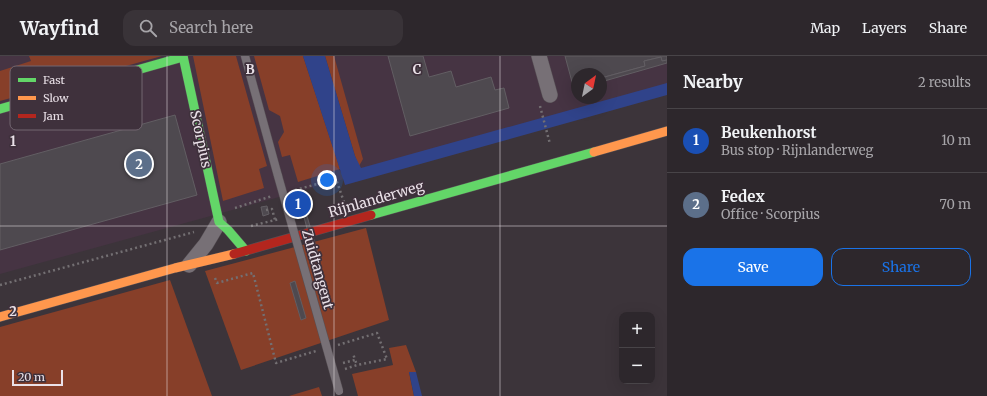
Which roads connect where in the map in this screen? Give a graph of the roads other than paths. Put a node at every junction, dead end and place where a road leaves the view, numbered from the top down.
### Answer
1 (183, 56) edge
2 (245, 56) edge
3 (539, 56) edge
4 (142, 68) edge
5 (550, 95) dead end
6 (10, 106) edge
7 (0, 109) edge
8 (667, 131) edge
9 (219, 222) junction
10 (246, 251) junction
11 (189, 265) junction
12 (0, 317) edge
13 (340, 394) edge

1 - 4 street
1 - 9 street, Scorpius
2 - 13 lane, Zuidtangent, bridge
3 - 5 street
6 - 7 street
8 - 10 street, Rijnlanderweg
9 - 10 street
9 - 11 street
10 - 11 street, Rijnlanderweg
11 - 12 street, Rijnlanderweg

